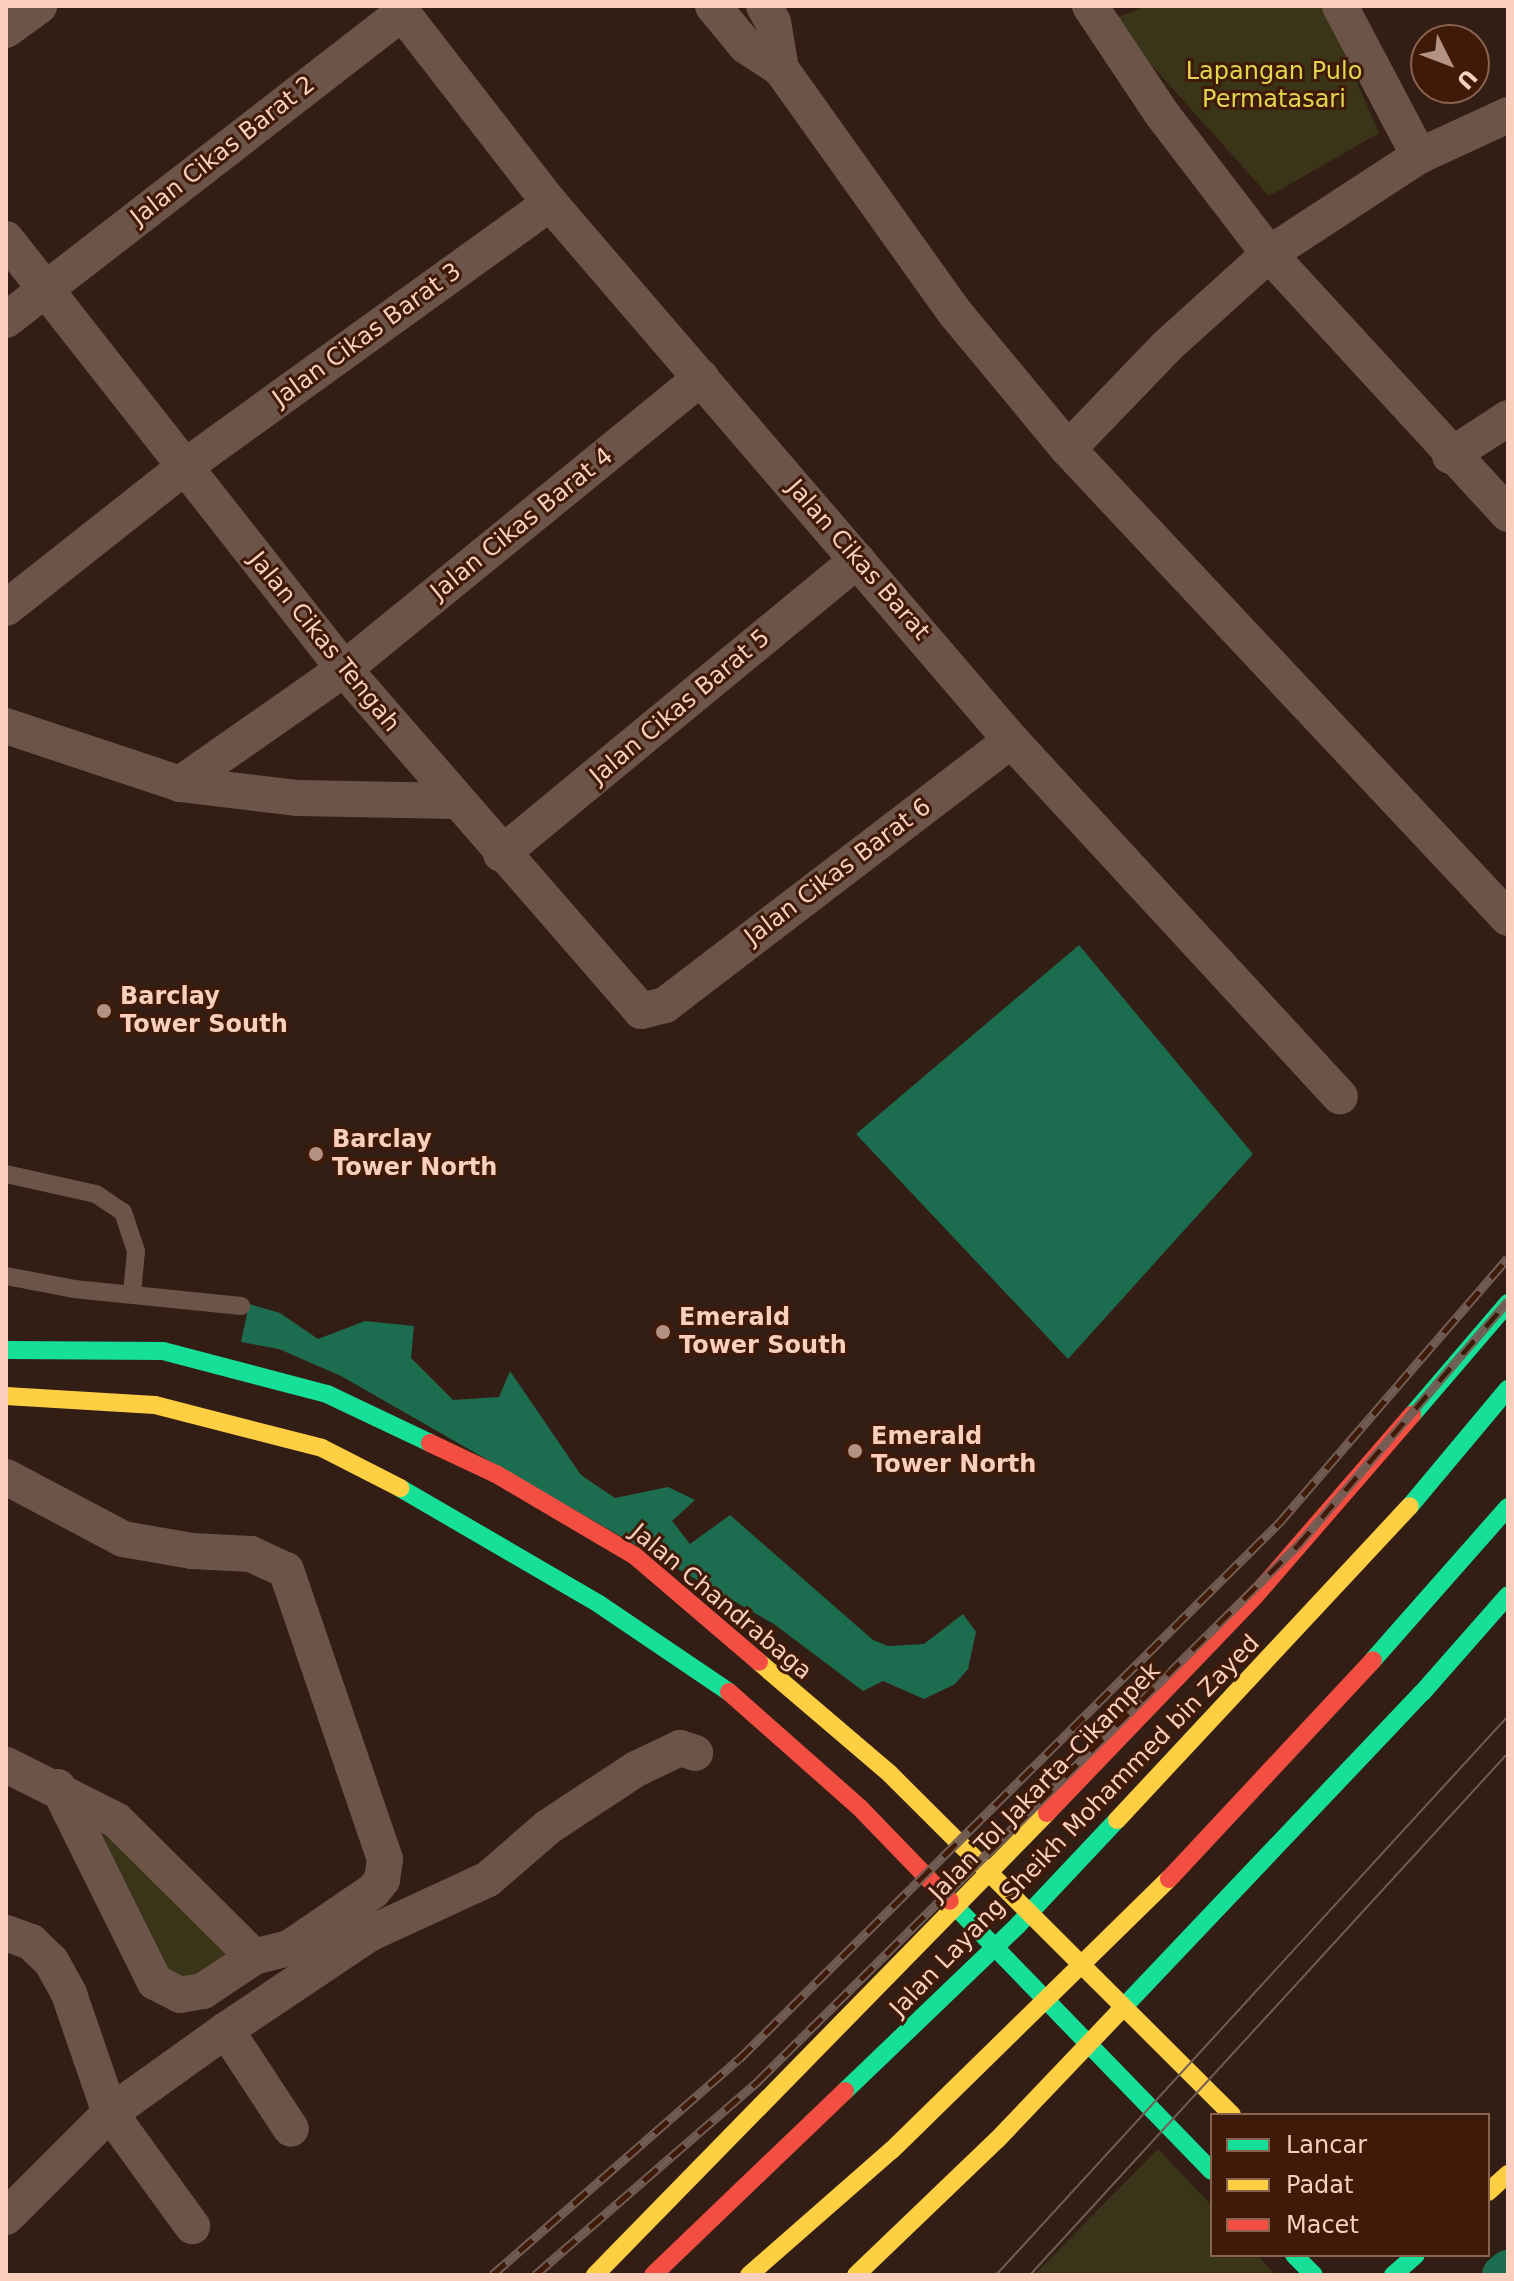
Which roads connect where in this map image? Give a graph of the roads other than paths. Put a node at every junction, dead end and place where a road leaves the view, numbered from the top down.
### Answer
1 (39, 6) edge
2 (713, 6) edge
3 (764, 6) edge
4 (1340, 6) edge
5 (400, 10) edge
6 (1102, 10) edge
7 (6, 30) edge
8 (781, 69) junction
9 (1508, 115) edge
10 (1419, 156) junction
11 (550, 203) junction
12 (6, 239) edge
13 (1269, 254) junction
14 (43, 289) junction
15 (6, 320) edge
16 (701, 378) junction
17 (1508, 418) edge
18 (1068, 449) junction
19 (1450, 456) junction
20 (183, 468) junction
21 (1508, 514) edge
22 (858, 560) junction
23 (6, 608) edge
24 (344, 669) junction
25 (6, 726) edge
26 (1011, 740) junction
27 (180, 784) junction
28 (456, 801) junction
29 (501, 854) junction
30 (1508, 918) edge
31 (665, 1005) joint
32 (1340, 1096) dead end
33 (6, 1174) edge
34 (6, 1276) edge
35 (132, 1293) junction
36 (1508, 1303) edge
37 (241, 1306) dead end
38 (6, 1350) edge
39 (1508, 1389) edge
40 (6, 1396) edge
41 (6, 1477) edge
42 (1508, 1507) edge
43 (1508, 1595) edge
44 (695, 1753) dead end
45 (6, 1765) edge
46 (58, 1787) junction
47 (6, 1933) edge
48 (254, 1957) junction
49 (226, 2030) junction
50 (110, 2113) junction
51 (1230, 2113) edge
52 (291, 2129) dead end
53 (1210, 2169) edge
54 (1508, 2174) edge
55 (1490, 2190) edge
56 (6, 2217) edge
57 (192, 2226) dead end
58 (1296, 2257) edge
59 (1386, 2257) edge
60 (1414, 2257) edge
61 (1399, 2273) edge
62 (595, 2275) edge
63 (653, 2275) edge
64 (749, 2275) edge
65 (856, 2275) edge
66 (1314, 2275) edge

1 - 7 street
2 - 8 street
3 - 8 street
4 - 10 street
5 - 11 street, Jalan Cikas Barat
5 - 14 street, Jalan Cikas Barat 2
6 - 13 street
8 - 18 street
9 - 10 street
10 - 13 street
11 - 16 street, Jalan Cikas Barat
11 - 20 street, Jalan Cikas Barat 3
12 - 14 street, Jalan Cikas Tengah
13 - 18 street
13 - 19 street
14 - 15 street, Jalan Cikas Barat 2
14 - 20 street, Jalan Cikas Tengah
16 - 22 street, Jalan Cikas Barat
16 - 24 street, Jalan Cikas Barat 4
17 - 19 street
18 - 30 street
19 - 21 street
20 - 23 street, Jalan Cikas Barat 3
20 - 24 street, Jalan Cikas Tengah
22 - 26 street, Jalan Cikas Barat
22 - 29 street, Jalan Cikas Barat 5
24 - 27 street, Jalan Cikas Barat 4
24 - 28 street, Jalan Cikas Tengah
25 - 27 street
26 - 31 street, Jalan Cikas Barat 6
26 - 32 street, Jalan Cikas Barat
27 - 28 street
28 - 29 street, Jalan Cikas Tengah
29 - 31 street, Jalan Cikas Tengah
33 - 35 lane
34 - 35 lane
35 - 37 lane
36 - 62 main road, Jalan Tol Jakarta–Cikampek
38 - 51 main road, Jalan Chandrabaga
39 - 63 main road, Jalan Layang Sheikh Mohammed bin Zayed
40 - 53 main road
41 - 48 street
42 - 64 main road
43 - 65 main road
44 - 49 street
45 - 46 street
46 - 48 street
46 - 48 street
47 - 50 street
49 - 50 street
49 - 52 street
50 - 56 street
50 - 57 street
54 - 55 main road
58 - 66 main road
59 - 61 main road
60 - 61 main road

